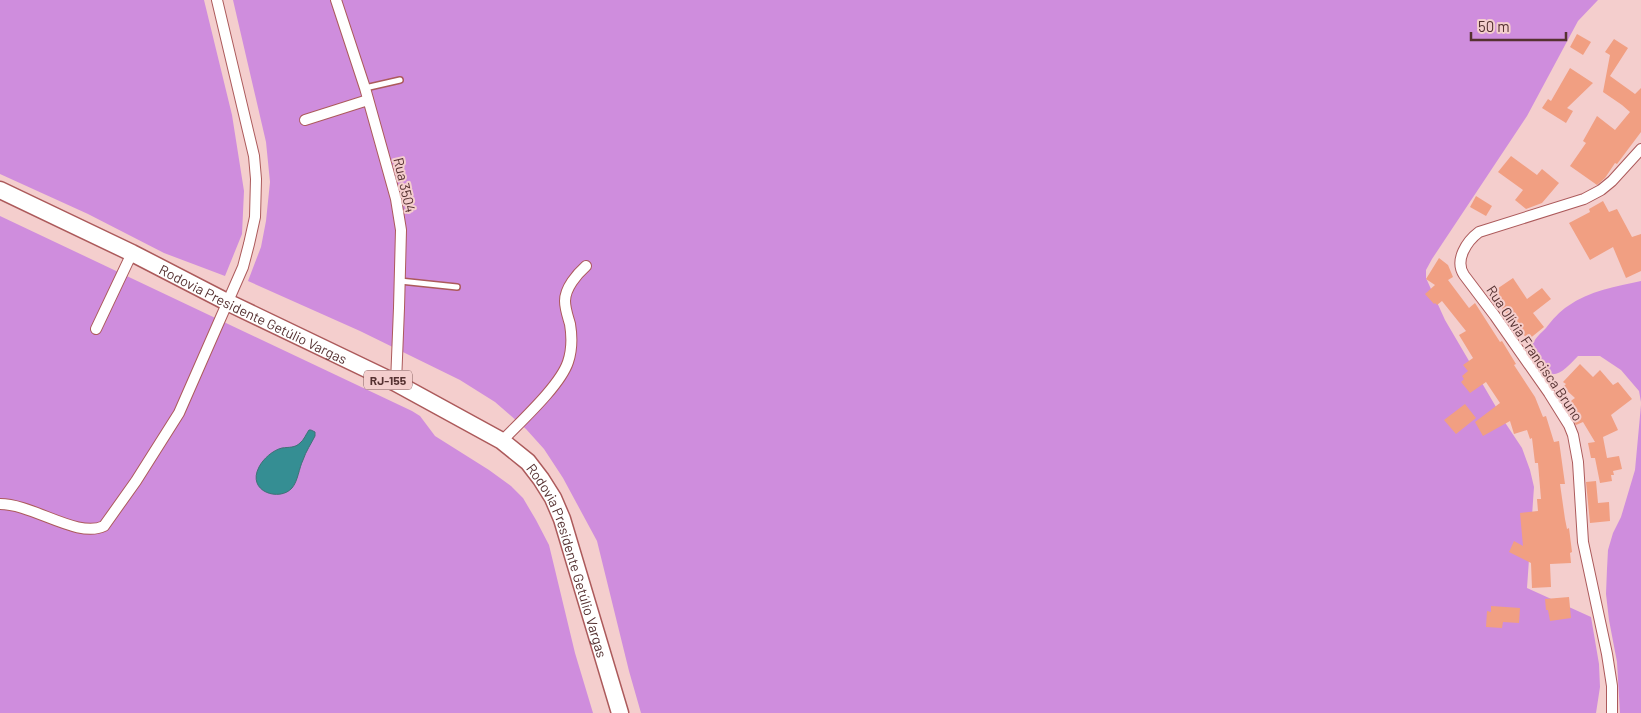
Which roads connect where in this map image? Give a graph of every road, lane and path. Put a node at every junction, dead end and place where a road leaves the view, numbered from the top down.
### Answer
1 (217, 0) edge
2 (336, 0) edge
3 (400, 80) dead end
4 (364, 88) junction
5 (368, 100) junction
6 (305, 120) dead end
7 (1641, 149) edge
8 (0, 190) edge
9 (132, 253) junction
10 (586, 266) dead end
11 (400, 281) junction
12 (457, 287) dead end
13 (227, 302) junction
14 (96, 329) dead end
15 (396, 383) junction
16 (502, 441) junction
17 (0, 504) edge
18 (620, 713) edge
19 (1612, 713) edge

1 - 13 street
2 - 4 street, Rua 3504
3 - 4 lane
4 - 5 street, Rua 3504
5 - 6 street
5 - 11 street, Rua 3504
7 - 19 street, Rua Olívia Francisca Bruno
8 - 9 main road, Rodovia Presidente Getúlio Vargas / RJ-155
9 - 13 main road, Rodovia Presidente Getúlio Vargas / RJ-155
9 - 14 street
10 - 16 street
11 - 12 lane
11 - 15 street, Rua 3504
13 - 15 main road, Rodovia Presidente Getúlio Vargas / RJ-155
13 - 17 street
15 - 16 main road, Rodovia Presidente Getúlio Vargas / RJ-155
16 - 18 main road, Rodovia Presidente Getúlio Vargas / RJ-155

